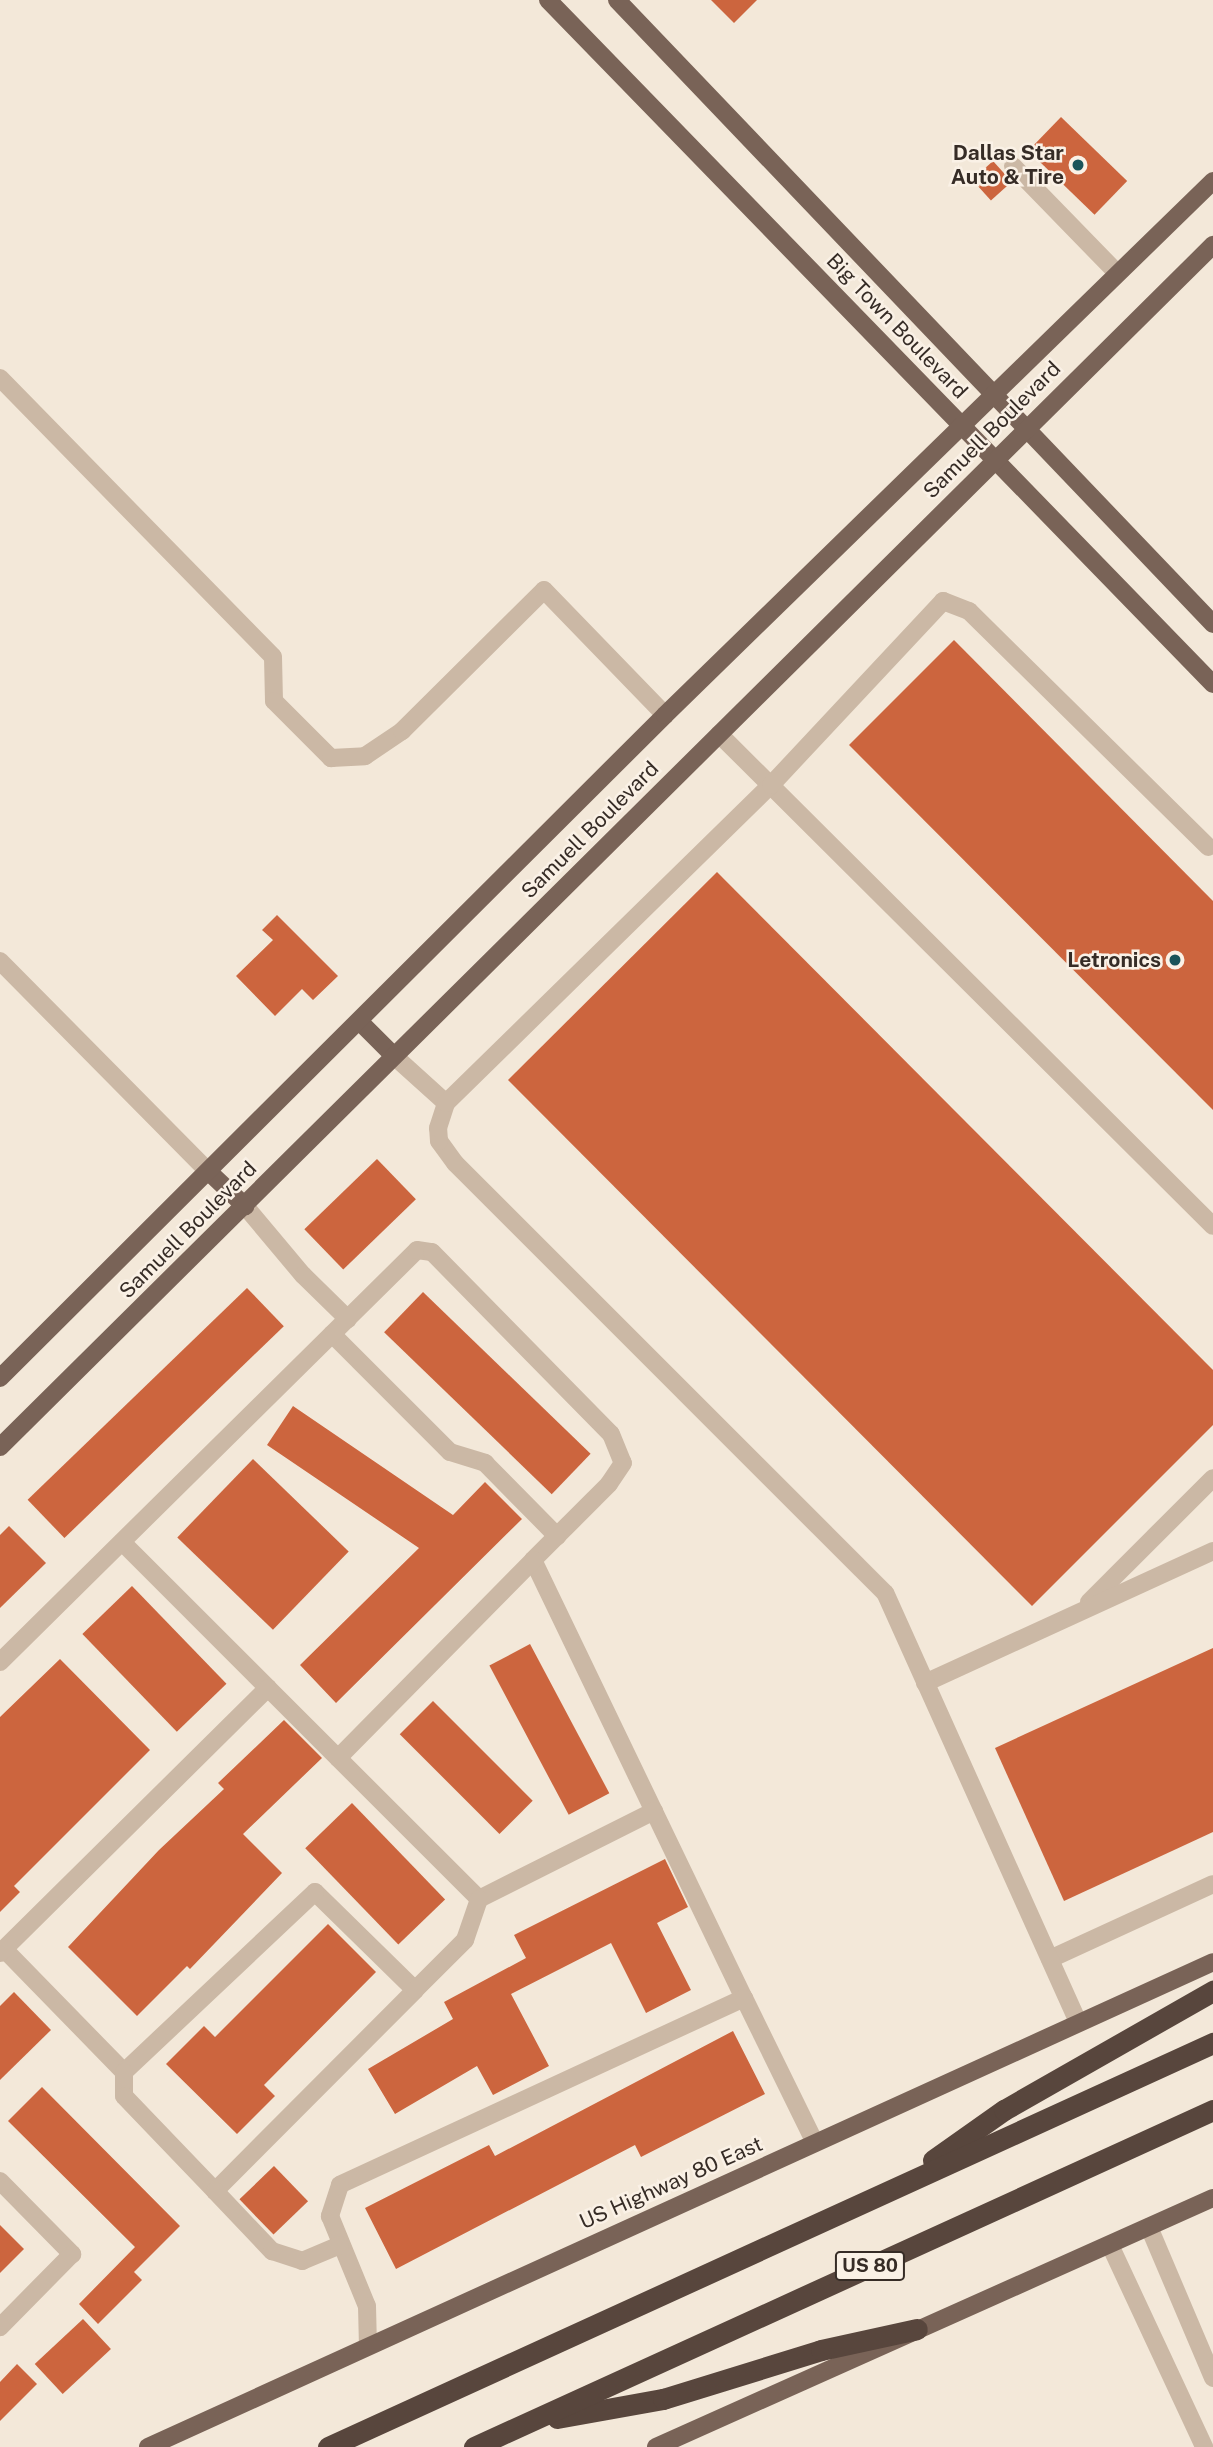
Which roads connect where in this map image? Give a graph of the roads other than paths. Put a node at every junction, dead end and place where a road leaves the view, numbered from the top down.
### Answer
1 (548, 0) edge
2 (617, 0) edge
3 (1013, 166) dead end
4 (1213, 181) edge
5 (1213, 245) edge
6 (1117, 273) junction
7 (0, 378) edge
8 (994, 396) junction
9 (964, 426) junction
10 (1025, 429) junction
11 (996, 458) junction
12 (1213, 624) edge
13 (1213, 684) edge
14 (665, 715) junction
15 (719, 734) junction
16 (771, 785) junction
17 (1211, 847) edge
18 (0, 961) edge
19 (360, 1022) junction
20 (394, 1056) junction
21 (446, 1104) junction
22 (209, 1172) junction
23 (245, 1206) junction
24 (1213, 1226) edge
25 (348, 1319) junction
26 (332, 1334) junction
27 (0, 1378) edge
28 (0, 1447) edge
29 (1213, 1478) edge
30 (558, 1536) junction
31 (122, 1542) junction
32 (1213, 1551) edge
33 (533, 1560) junction
34 (1080, 1611) junction
35 (0, 1662) edge
36 (925, 1682) junction
37 (268, 1688) junction
38 (338, 1758) junction
39 (654, 1811) junction
40 (1213, 1884) edge
41 (479, 1899) junction
42 (2, 1951) edge
43 (1050, 1959) junction
44 (1213, 1962) edge
45 (415, 1990) junction
46 (1213, 1991) edge
47 (744, 1998) junction
48 (1078, 2022) junction
49 (1213, 2043) edge
50 (124, 2072) junction
51 (1213, 2110) edge
52 (815, 2143) junction
53 (0, 2182) edge
54 (892, 2189) junction
55 (215, 2191) junction
56 (1213, 2198) edge
57 (1149, 2227) junction
58 (340, 2245) junction
59 (1110, 2245) junction
60 (0, 2328) edge
61 (917, 2329) junction
62 (368, 2346) junction
63 (1213, 2378) edge
64 (527, 2423) junction
65 (148, 2447) edge
66 (328, 2447) edge
67 (474, 2447) edge
68 (656, 2447) edge
69 (1204, 2447) edge

1 - 9 main road, Big Town Boulevard
2 - 8 main road, Big Town Boulevard
3 - 6 street
4 - 6 main road, Samuell Boulevard
5 - 10 main road, Samuell Boulevard
6 - 8 main road, Samuell Boulevard
7 - 14 street
8 - 9 main road, Samuell Boulevard
8 - 10 main road, Big Town Boulevard
9 - 11 main road, Big Town Boulevard
9 - 14 main road, Samuell Boulevard
10 - 11 main road, Samuell Boulevard
10 - 12 main road, Big Town Boulevard
11 - 13 main road, Big Town Boulevard
11 - 15 main road, Samuell Boulevard
14 - 19 main road, Samuell Boulevard
15 - 16 street
15 - 20 main road, Samuell Boulevard
16 - 17 street
16 - 21 street
16 - 24 street
18 - 22 street
19 - 20 main road
19 - 22 main road, Samuell Boulevard
20 - 21 street
20 - 23 main road, Samuell Boulevard
21 - 36 street
22 - 23 main road
22 - 27 main road, Samuell Boulevard
23 - 25 street
23 - 28 main road, Samuell Boulevard
25 - 26 street
25 - 30 street
26 - 30 street
26 - 31 street
29 - 34 street
30 - 33 street
31 - 35 street
31 - 37 street
32 - 34 street
33 - 38 street
33 - 39 street
34 - 36 street
36 - 43 street
37 - 38 street
37 - 42 street
38 - 41 street
39 - 41 street
39 - 47 street
40 - 43 street
41 - 45 street
42 - 50 street
43 - 48 street
44 - 48 main road, US Highway 80 East
45 - 50 street
45 - 55 street
46 - 54 highway
47 - 52 street
47 - 58 street
48 - 52 main road, US Highway 80 East
49 - 54 highway
50 - 55 street
51 - 64 highway, US 80
52 - 62 main road, US Highway 80 East
53 - 60 street
54 - 66 highway
55 - 58 street
56 - 57 main road
57 - 59 main road
57 - 63 street
58 - 62 street
59 - 61 main road
59 - 69 street
61 - 64 highway
61 - 68 main road
62 - 65 main road, US Highway 80 East
64 - 67 highway, US 80

